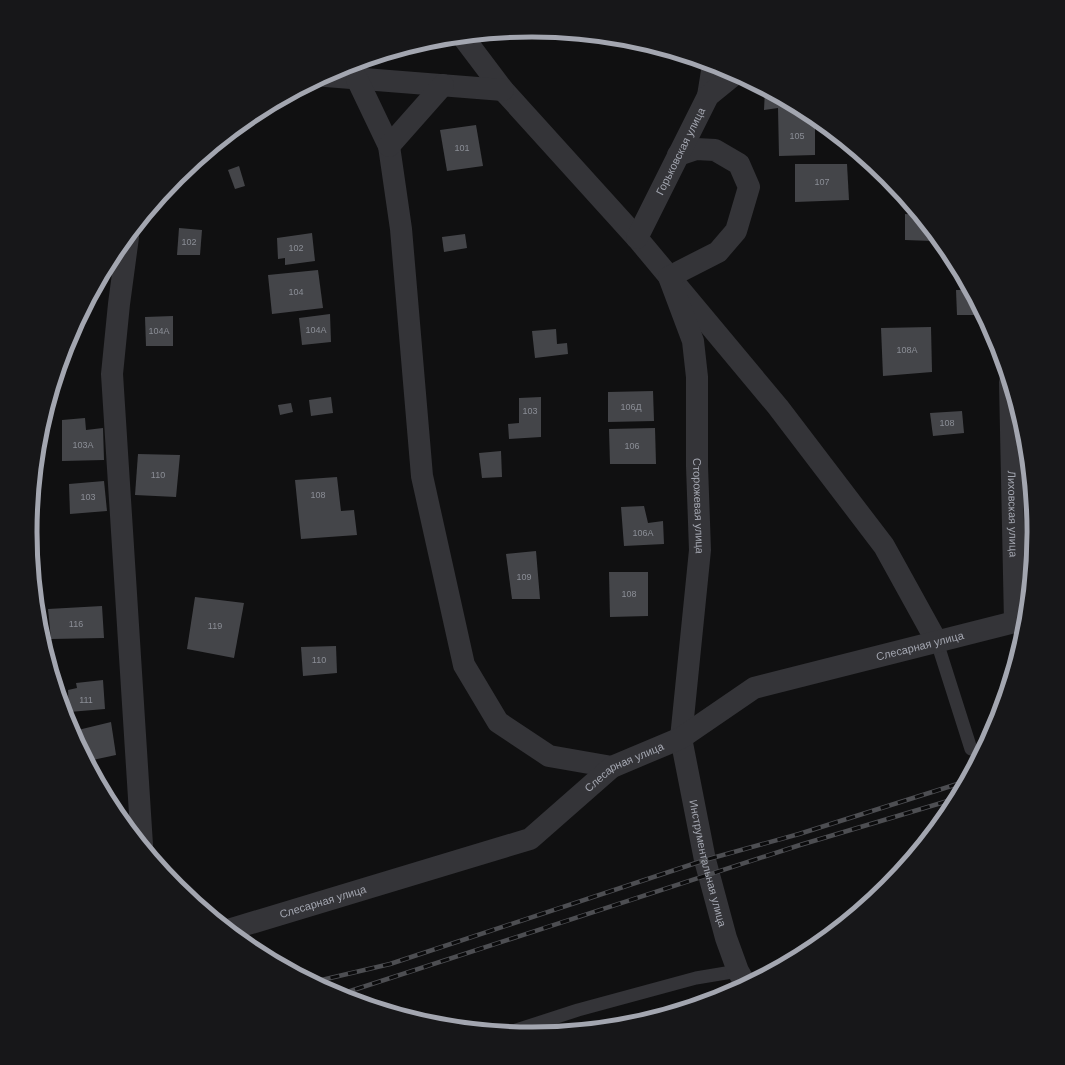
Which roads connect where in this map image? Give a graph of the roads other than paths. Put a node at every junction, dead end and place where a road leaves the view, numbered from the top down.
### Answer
1 (466, 41) edge
2 (712, 71) edge
3 (339, 77) edge
4 (357, 78) junction
5 (730, 78) edge
6 (443, 85) junction
7 (503, 90) junction
8 (708, 96) junction
9 (389, 146) junction
10 (678, 155) junction
11 (637, 238) junction
12 (126, 250) edge
13 (669, 277) junction
14 (1011, 404) edge
15 (1021, 614) edge
16 (1020, 620) edge
17 (937, 642) junction
18 (681, 738) junction
19 (971, 749) dead end
20 (612, 767) junction
21 (141, 837) edge
22 (234, 928) edge
23 (742, 978) edge
24 (521, 1028) edge

1 - 7 street
2 - 8 street
3 - 4 street
4 - 6 street
4 - 9 street
5 - 8 street, Горьковская улица
6 - 7 street
6 - 9 street
7 - 11 street
8 - 10 street, Горьковская улица
9 - 20 street
10 - 11 street, Горьковская улица
10 - 13 street
11 - 13 street
12 - 21 street
13 - 17 street
13 - 18 street, Сторожевая улица
14 - 15 street, Лиховская улица
16 - 17 street, Слесарная улица
17 - 18 street, Слесарная улица
17 - 19 lane
18 - 20 street, Слесарная улица
18 - 23 street, Инструментальная улица
20 - 22 street, Слесарная улица
23 - 24 lane

